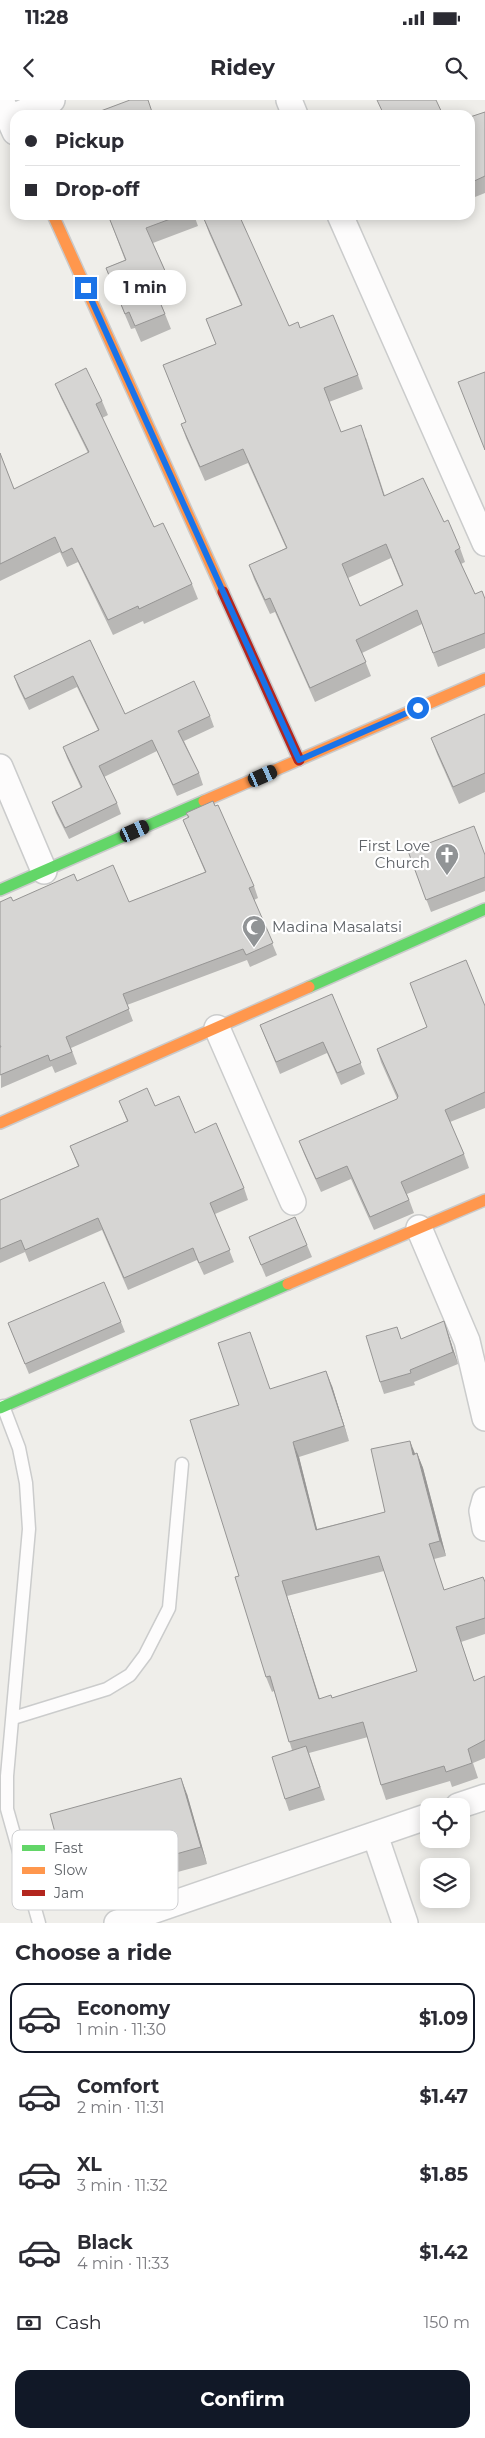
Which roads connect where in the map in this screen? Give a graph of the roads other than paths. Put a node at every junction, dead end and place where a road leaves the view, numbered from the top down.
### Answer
1 (52, 100) edge
2 (27, 110) edge
3 (55, 220) edge
4 (342, 220) edge
5 (485, 543) edge
6 (485, 679) edge
7 (299, 760) junction
8 (0, 767) edge
9 (44, 871) junction
10 (0, 890) edge
11 (485, 909) edge
12 (217, 1028) junction
13 (0, 1123) edge
14 (485, 1200) edge
15 (292, 1202) dead end
16 (419, 1228) junction
17 (2, 1407) edge
18 (485, 1418) edge
19 (182, 1464) dead end
20 (485, 1500) edge
21 (485, 1528) edge
22 (13, 1718) junction
23 (485, 1797) edge
24 (470, 1802) edge
25 (420, 1819) edge
26 (13, 1830) edge
27 (374, 1835) junction
28 (178, 1902) edge
29 (35, 1910) edge
30 (155, 1910) edge
31 (39, 1923) edge
32 (117, 1923) edge
33 (405, 1923) edge

1 - 2 street
3 - 7 street
4 - 5 street
6 - 7 street
7 - 9 street
8 - 9 street
9 - 10 street
11 - 12 street
12 - 13 street
12 - 15 street
14 - 16 street
16 - 17 street
16 - 18 street
17 - 22 lane
19 - 22 lane
20 - 21 street
22 - 26 lane
23 - 24 street
25 - 27 street
27 - 28 street
27 - 33 street
29 - 31 lane
30 - 32 street

